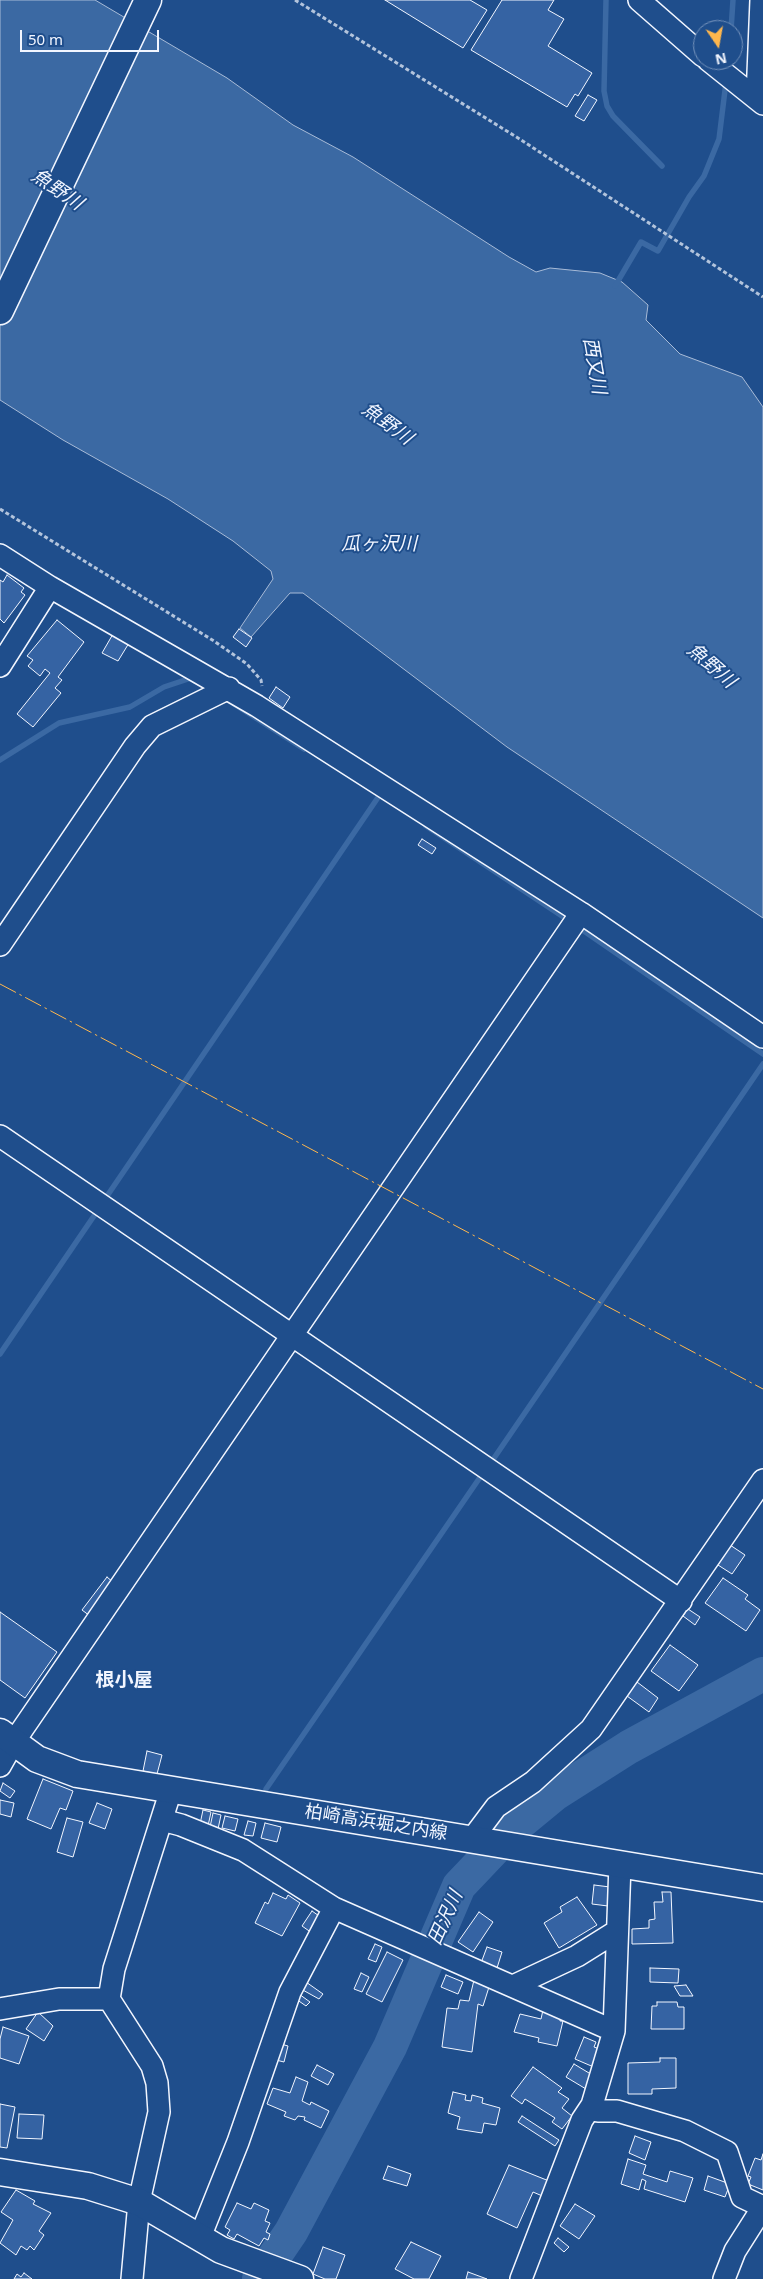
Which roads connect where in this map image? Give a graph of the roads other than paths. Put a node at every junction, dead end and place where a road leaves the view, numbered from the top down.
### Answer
1 (148, 0) edge
2 (639, 0) edge
3 (761, 0) edge
4 (693, 48) edge
5 (720, 70) edge
6 (756, 98) edge
7 (0, 311) edge
8 (0, 555) edge
9 (50, 587) junction
10 (0, 666) edge
11 (229, 688) junction
12 (581, 913) junction
13 (0, 945) edge
14 (763, 1037) edge
15 (0, 1136) edge
16 (292, 1337) junction
17 (763, 1480) edge
18 (681, 1601) junction
19 (6, 1738) edge
20 (0, 1766) edge
21 (171, 1790) junction
22 (162, 1820) junction
23 (478, 1840) junction
24 (620, 1864) junction
25 (763, 1888) edge
26 (334, 1908) junction
27 (617, 1931) junction
28 (513, 1986) junction
29 (109, 1999) junction
30 (0, 2009) edge
31 (614, 2032) junction
32 (592, 2105) junction
33 (0, 2172) edge
34 (139, 2202) junction
35 (763, 2207) edge
36 (210, 2243) junction
37 (132, 2279) edge
38 (300, 2279) edge
39 (521, 2279) edge
40 (724, 2279) edge

1 - 7 main road
2 - 4 street
3 - 6 street
5 - 6 street
8 - 9 street
9 - 10 street
9 - 11 street
11 - 12 street
11 - 13 street
12 - 14 street
12 - 16 street
15 - 16 street
16 - 18 street
16 - 19 street
17 - 18 street
18 - 23 street
19 - 20 street
19 - 21 main road, 柏崎高浜堀之内線
21 - 22 street
21 - 23 main road, 柏崎高浜堀之内線
22 - 26 street
22 - 29 street
23 - 24 main road, 柏崎高浜堀之内線
24 - 25 main road, 柏崎高浜堀之内線
24 - 27 street
26 - 28 street
26 - 36 street
27 - 28 street
27 - 31 street
28 - 31 street
29 - 30 street
29 - 34 street
31 - 32 street
32 - 35 street
32 - 39 street
33 - 34 main road
34 - 36 main road
34 - 37 street
35 - 40 street
36 - 38 main road

